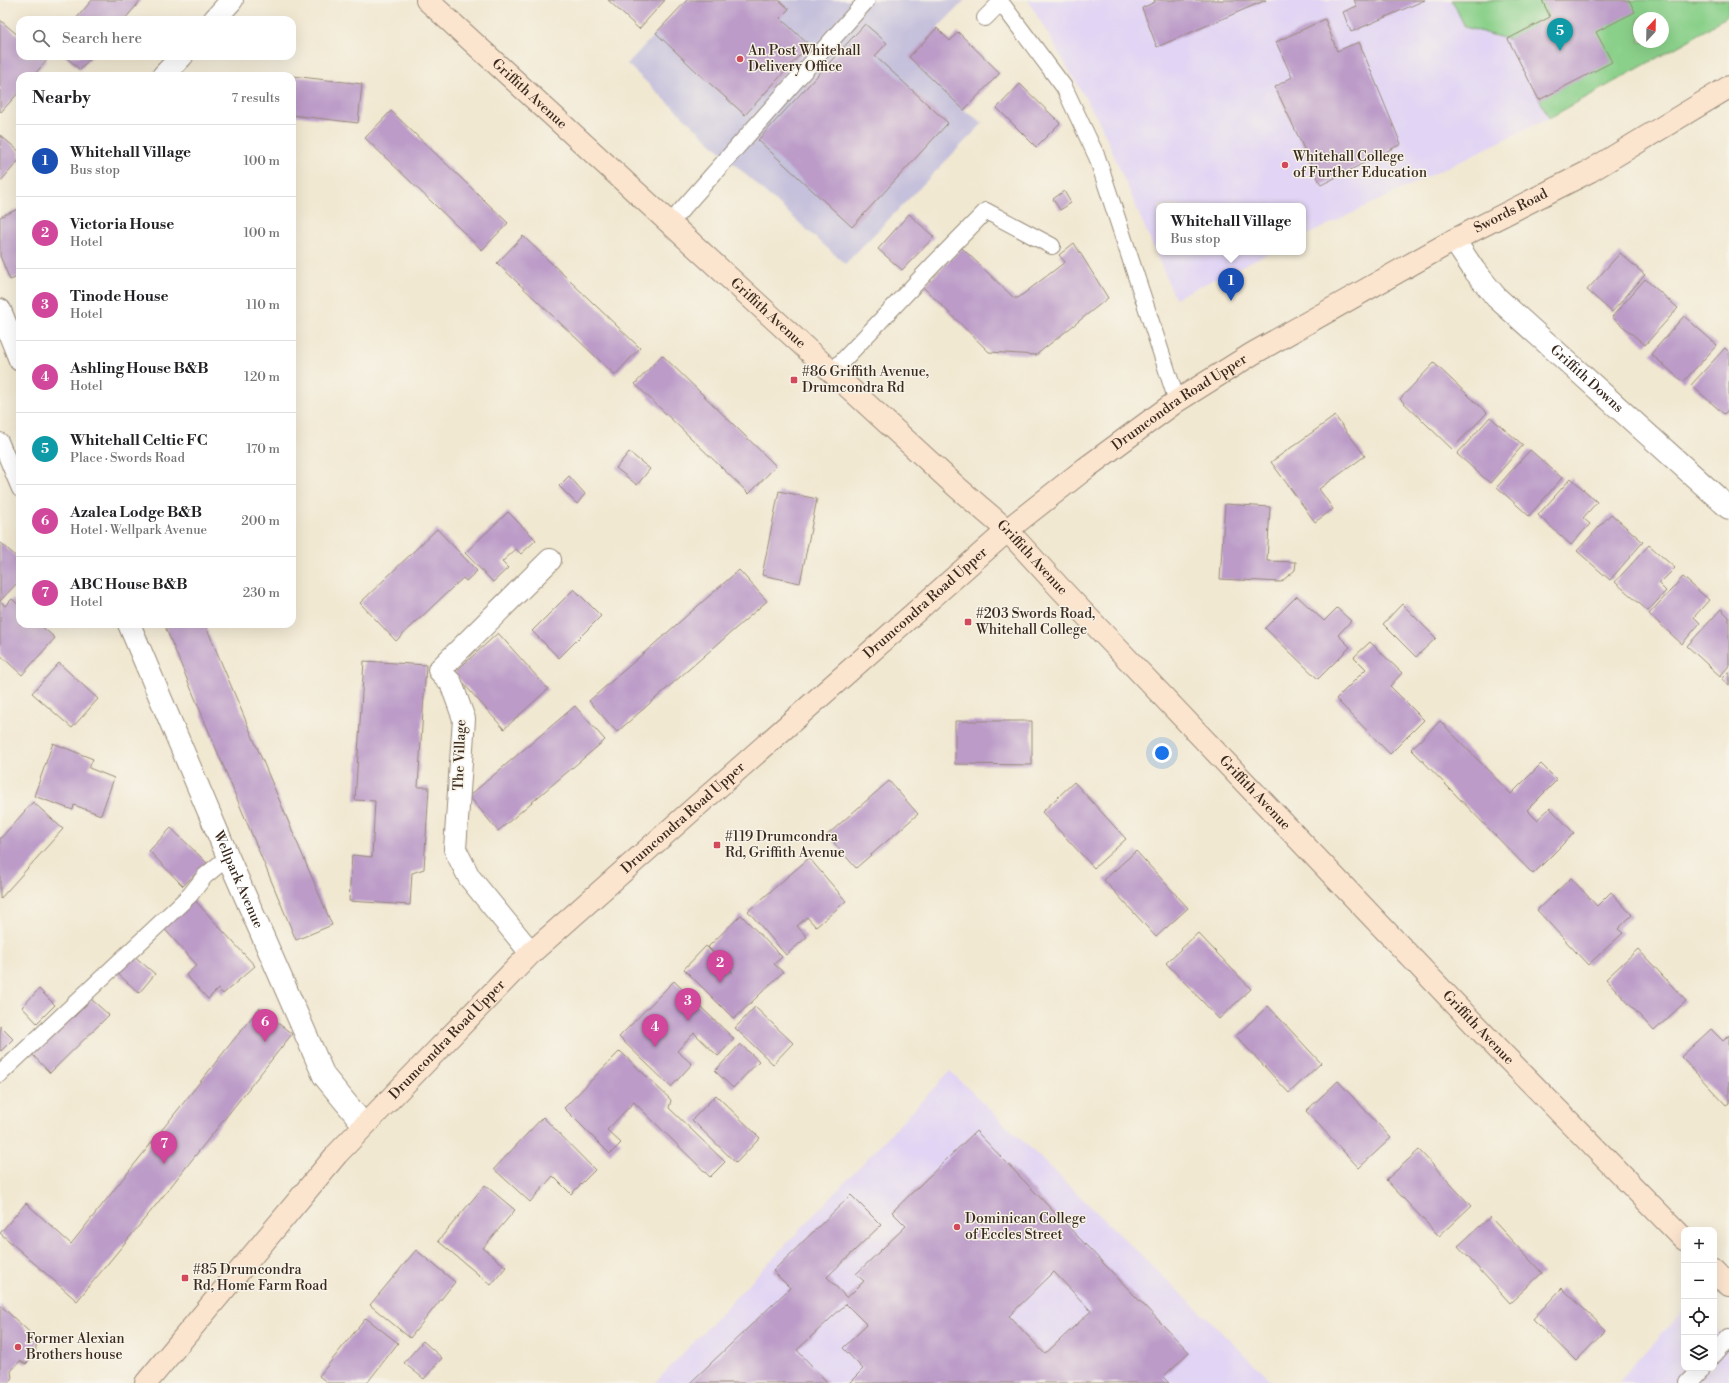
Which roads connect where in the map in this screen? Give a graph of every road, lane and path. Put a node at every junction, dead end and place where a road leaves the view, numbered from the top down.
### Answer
1 (232, 0) edge
2 (427, 0) edge
3 (867, 0) edge
4 (1000, 1) edge
5 (218, 16) edge
6 (985, 18) dead end
7 (178, 60) edge
8 (167, 72) edge
9 (1729, 87) edge
10 (670, 223) junction
11 (1454, 240) junction
12 (1052, 246) dead end
13 (0, 310) edge
14 (1290, 331) joint
15 (16, 350) edge
16 (832, 372) junction
17 (1177, 401) junction
18 (0, 441) edge
19 (16, 479) edge
20 (1729, 508) edge
21 (1007, 530) junction
22 (550, 560) dead end
23 (131, 628) edge
24 (228, 857) junction
25 (531, 953) junction
26 (0, 1074) edge
27 (364, 1125) junction
28 (1681, 1236) edge
29 (1717, 1273) edge
30 (1729, 1286) edge
31 (1729, 1338) edge
32 (1717, 1352) edge
33 (1699, 1371) edge
34 (146, 1383) edge
35 (1688, 1383) edge

1 - 5 street
2 - 10 main road, Griffith Avenue
3 - 10 lane
4 - 6 lane
4 - 17 lane
7 - 8 street
9 - 11 main road, Swords Road
10 - 16 main road, Griffith Avenue
11 - 14 main road, Swords Road
11 - 20 street, Griffith Downs
12 - 16 lane
13 - 15 street
14 - 17 main road, Drumcondra Road Upper
16 - 21 main road, Griffith Avenue
17 - 21 main road, Drumcondra Road Upper
18 - 19 lane
21 - 25 main road, Drumcondra Road Upper
21 - 28 main road, Griffith Avenue
22 - 25 street, The Village
23 - 24 street, Wellpark Avenue
24 - 26 lane
24 - 27 street, Wellpark Avenue
25 - 27 main road, Drumcondra Road Upper
27 - 34 main road, Drumcondra Road Upper
29 - 30 main road
31 - 32 lane
33 - 35 lane

